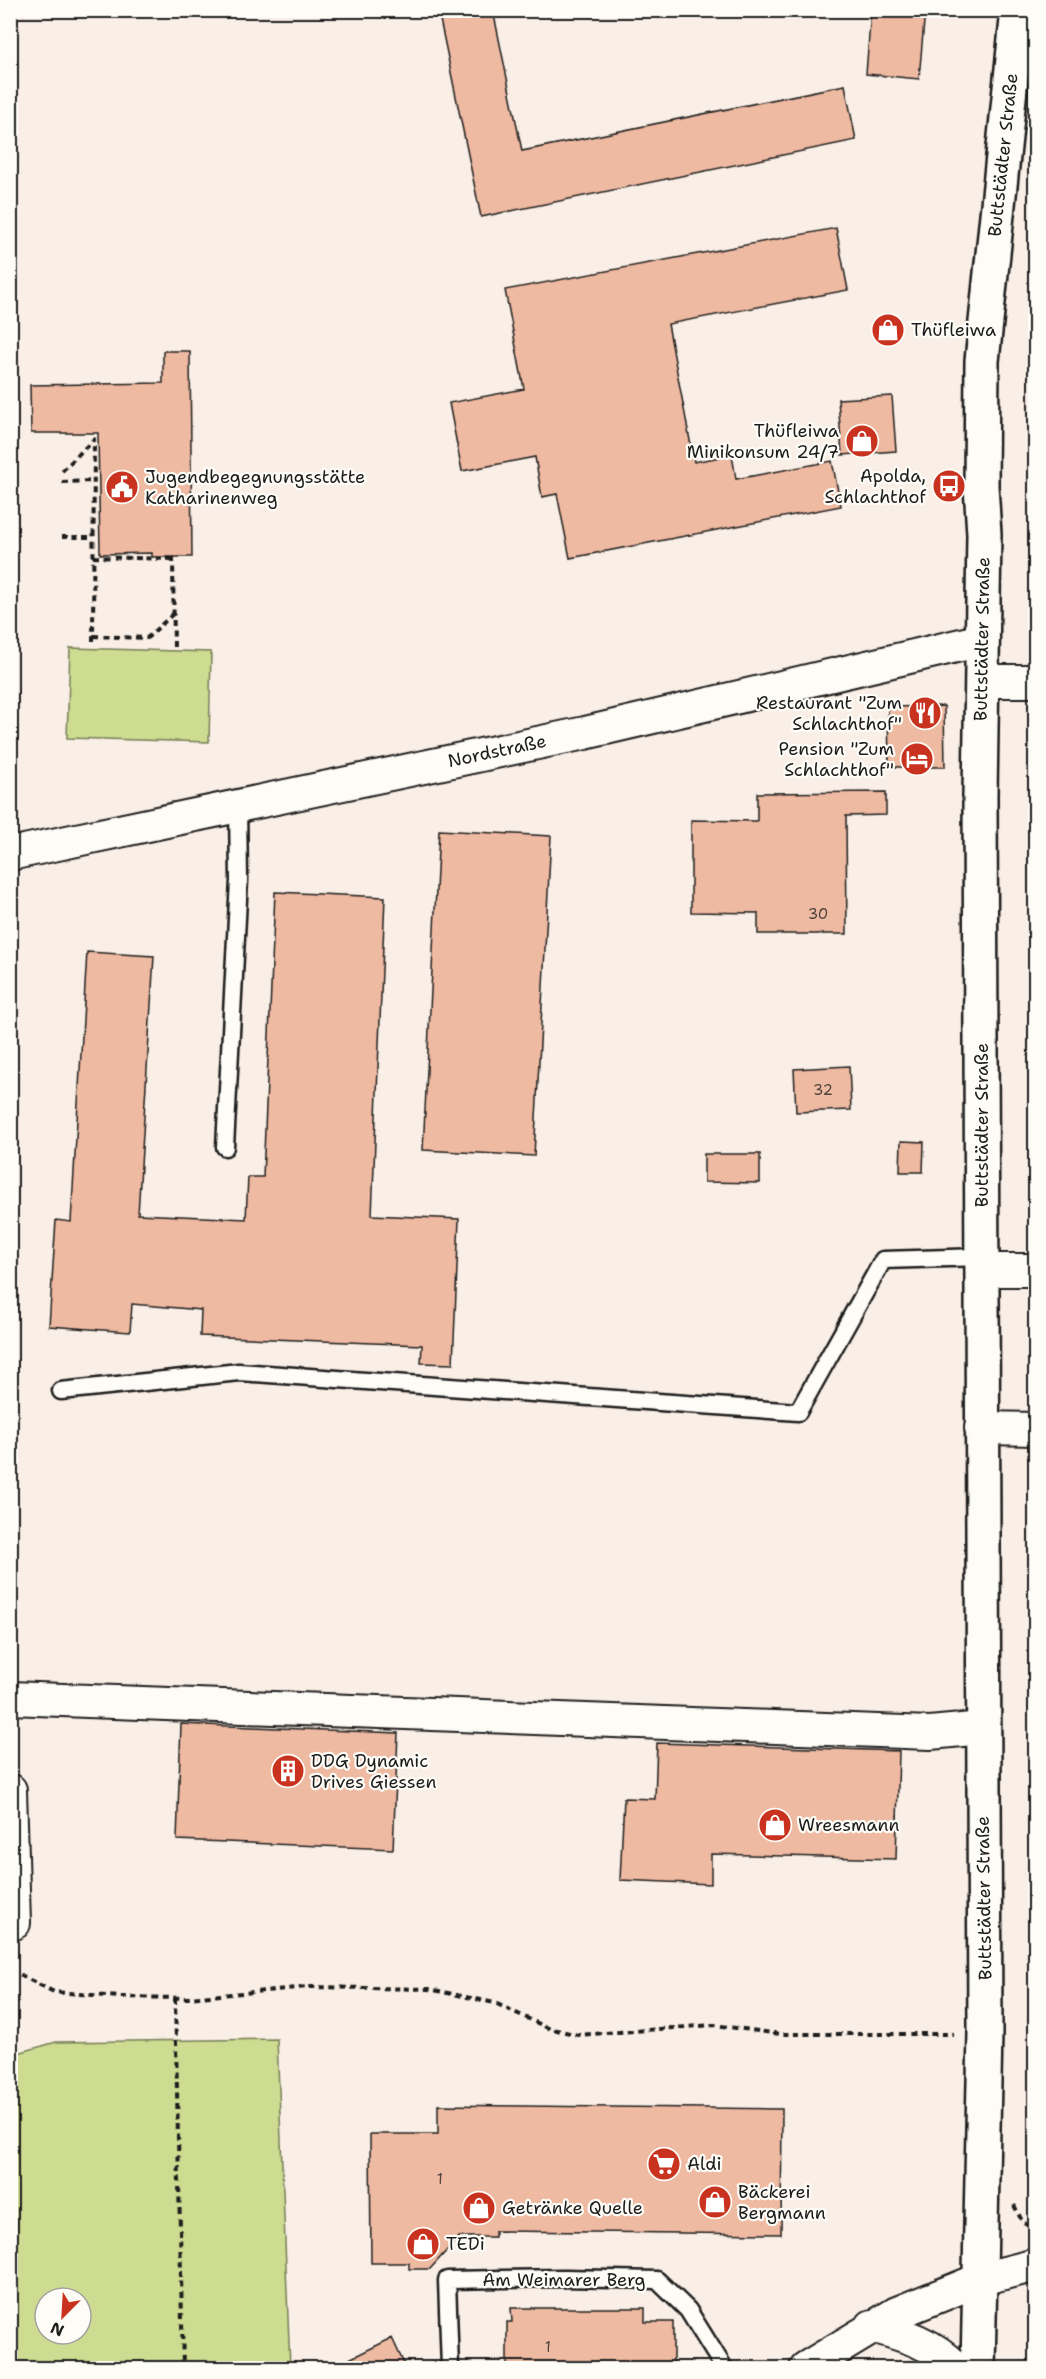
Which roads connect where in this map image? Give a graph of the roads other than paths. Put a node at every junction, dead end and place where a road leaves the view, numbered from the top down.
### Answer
1 (1018, 10) edge
2 (982, 640) junction
3 (982, 681) junction
4 (1035, 681) edge
5 (238, 806) junction
6 (10, 854) edge
7 (225, 1147) dead end
8 (982, 1264) junction
9 (1035, 1270) edge
10 (61, 1391) dead end
11 (981, 1428) junction
12 (1035, 1429) edge
13 (10, 1698) edge
14 (983, 1728) junction
15 (10, 1790) edge
16 (10, 1925) edge
17 (1035, 2265) edge
18 (981, 2279) junction
19 (872, 2326) junction
20 (450, 2368) edge
21 (724, 2368) edge
22 (807, 2368) edge
23 (956, 2368) edge
24 (978, 2368) edge

1 - 2 street, Buttstädter Straße
2 - 3 street, Buttstädter Straße
2 - 5 street, Nordstraße
3 - 4 street
3 - 8 street, Buttstädter Straße
5 - 6 street, Nordstraße
5 - 7 lane
8 - 9 street
8 - 10 lane
8 - 11 street, Buttstädter Straße
11 - 12 street
11 - 14 street, Buttstädter Straße
13 - 14 street
14 - 18 street, Buttstädter Straße
15 - 16 street
17 - 18 street
18 - 19 street
18 - 24 street, Buttstädter Straße
19 - 22 street
19 - 23 street
20 - 21 lane, Am Weimarer Berg

